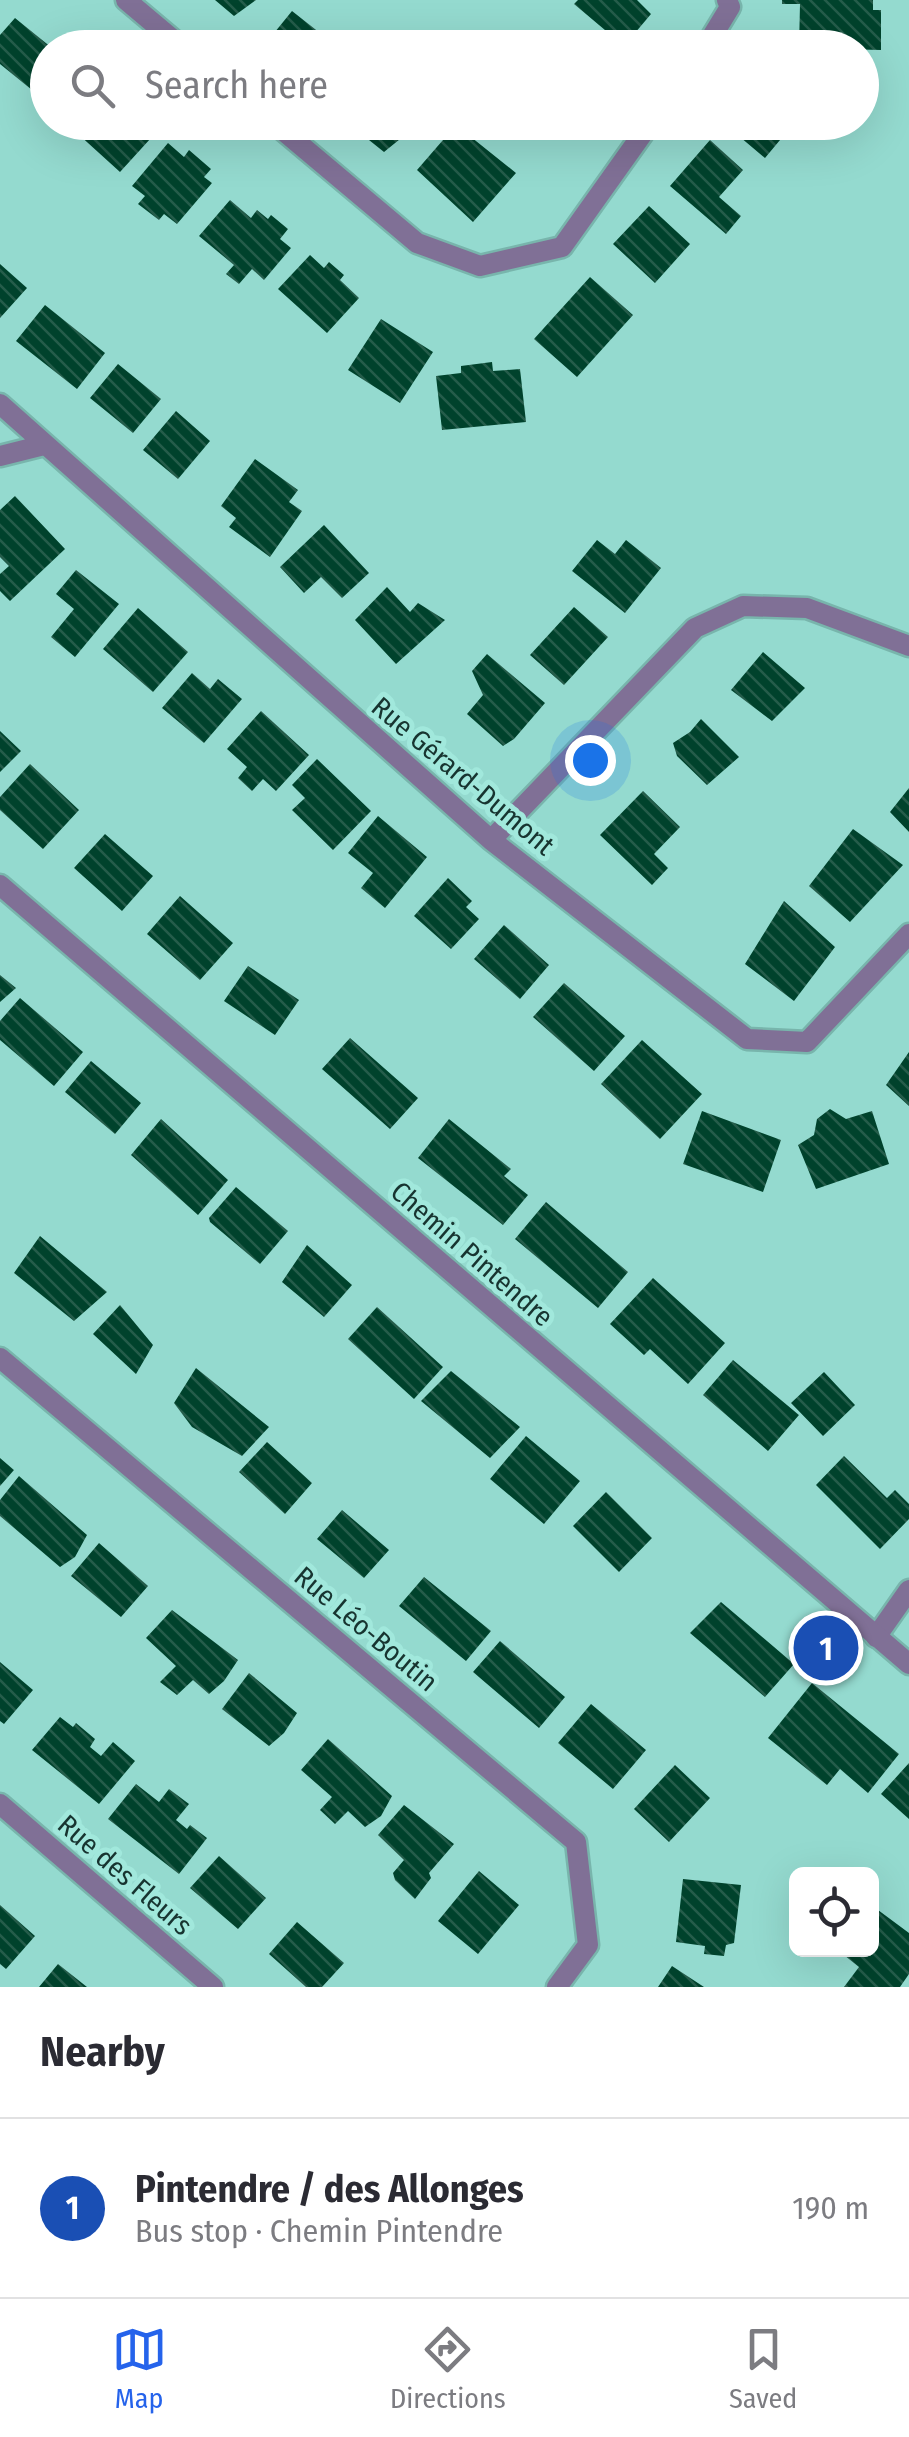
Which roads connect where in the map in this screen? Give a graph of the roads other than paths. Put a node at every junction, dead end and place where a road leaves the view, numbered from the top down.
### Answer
1 (126, 0) edge
2 (726, 0) edge
3 (162, 30) edge
4 (716, 30) edge
5 (294, 140) edge
6 (639, 140) edge
7 (0, 404) edge
8 (44, 446) junction
9 (0, 456) edge
10 (909, 646) edge
11 (491, 840) junction
12 (0, 886) edge
13 (909, 934) edge
14 (0, 1358) edge
15 (909, 1590) edge
16 (876, 1637) junction
17 (909, 1664) edge
18 (0, 1804) edge
19 (213, 1987) edge
20 (557, 1987) edge

1 - 3 street
2 - 4 street
5 - 6 street
7 - 8 street, Rue Gérard-Dumont
8 - 9 street
8 - 11 street, Rue Gérard-Dumont
10 - 11 street
11 - 13 street, Rue Gérard-Dumont
12 - 16 street, Chemin Pintendre
14 - 20 street, Rue Léo-Boutin
15 - 16 street
16 - 17 street, Chemin Pintendre
18 - 19 street, Rue des Fleurs

